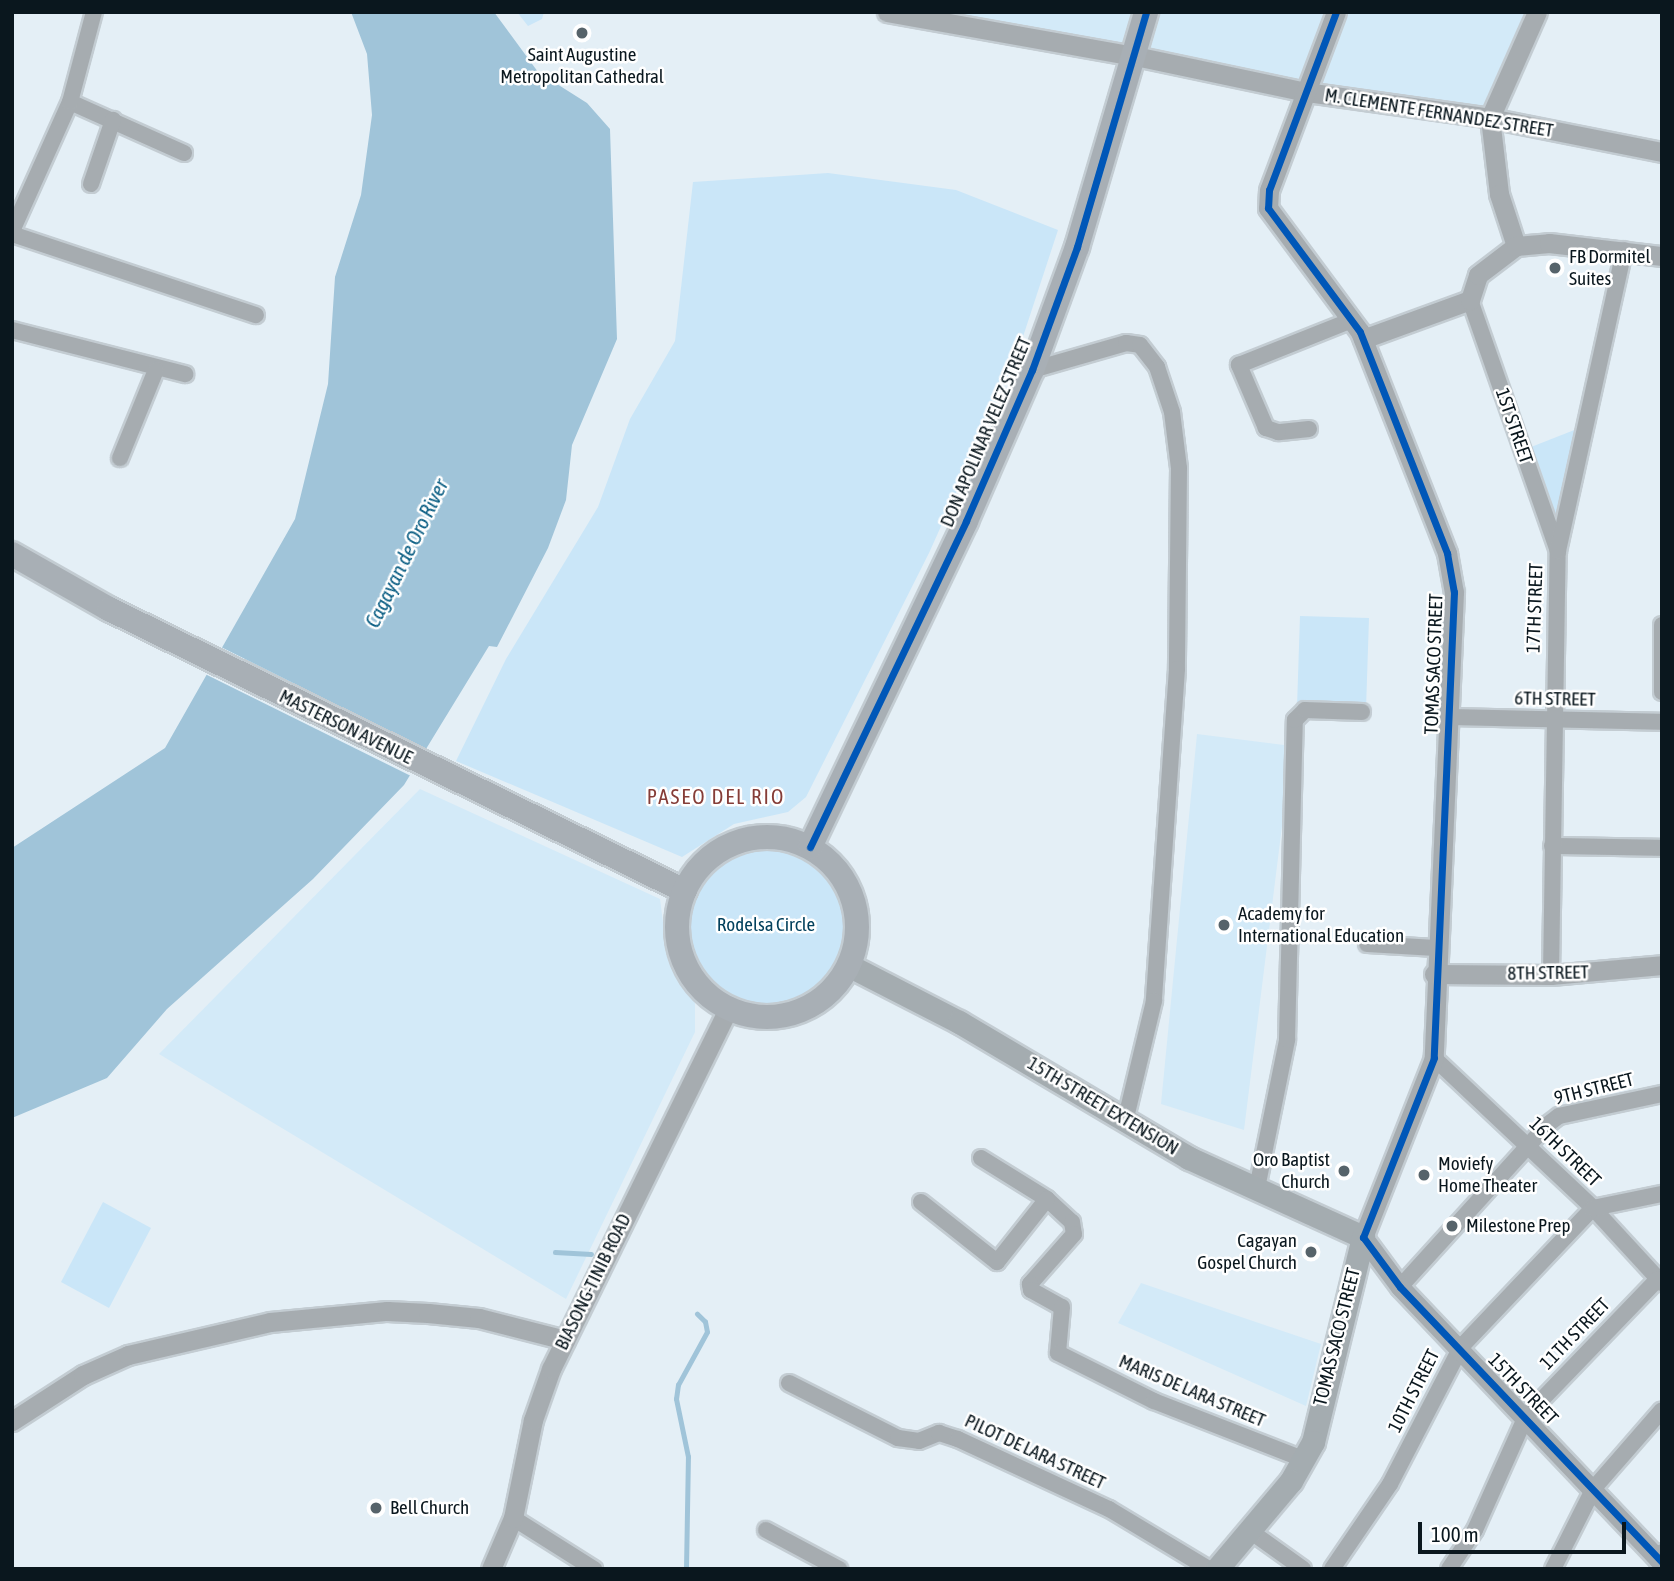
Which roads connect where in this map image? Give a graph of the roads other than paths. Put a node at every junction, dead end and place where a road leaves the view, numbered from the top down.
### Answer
1 (94, 12) edge
2 (887, 12) edge
3 (1146, 12) edge
4 (1336, 12) edge
5 (1537, 12) edge
6 (956, 18) edge
7 (1135, 56) junction
8 (1306, 92) junction
9 (70, 102) junction
10 (1490, 118) junction
11 (113, 120) junction
12 (1662, 152) edge
13 (184, 153) dead end
14 (91, 184) dead end
15 (12, 232) edge
16 (1516, 246) junction
17 (1624, 250) junction
18 (1662, 256) edge
19 (1470, 300) junction
20 (256, 315) dead end
21 (1353, 320) junction
22 (12, 330) edge
23 (1363, 339) junction
24 (156, 370) junction
25 (1032, 370) junction
26 (185, 374) dead end
27 (1309, 429) dead end
28 (120, 458) dead end
29 (1558, 551) junction
30 (12, 554) edge
31 (1662, 625) edge
32 (1662, 692) edge
33 (1362, 712) dead end
34 (1448, 717) junction
35 (1552, 721) junction
36 (1662, 722) edge
37 (1552, 846) junction
38 (810, 847) junction
39 (1662, 848) edge
40 (685, 891) junction
41 (1367, 944) dead end
42 (1436, 948) junction
43 (848, 965) junction
44 (1662, 965) edge
45 (1434, 974) junction
46 (1551, 975) junction
47 (729, 1008) junction
48 (1434, 1058) junction
49 (1662, 1094) edge
50 (1126, 1118) junction
51 (1526, 1144) junction
52 (981, 1158) dead end
53 (1257, 1188) junction
54 (1662, 1194) edge
55 (1047, 1199) junction
56 (921, 1202) dead end
57 (1593, 1208) junction
58 (1363, 1237) junction
59 (1660, 1281) edge
60 (1399, 1287) junction
61 (565, 1340) junction
62 (1461, 1347) junction
63 (789, 1383) dead end
64 (1662, 1410) edge
65 (1526, 1416) junction
66 (12, 1421) edge
67 (1305, 1460) junction
68 (1594, 1488) junction
69 (513, 1518) junction
70 (766, 1530) dead end
71 (1250, 1531) junction
72 (1659, 1561) edge
73 (491, 1569) edge
74 (594, 1569) edge
75 (839, 1569) edge
76 (1209, 1569) edge
77 (1217, 1569) edge
78 (1303, 1569) edge
79 (1332, 1569) edge
80 (1449, 1569) edge
81 (1553, 1569) edge

1 - 9 street
2 - 6 street, M. CLEMENTE FERNANDEZ STREET
3 - 7 main road, DON APOLINAR VELEZ STREET
4 - 8 street
5 - 10 street
6 - 7 street, M. CLEMENTE FERNANDEZ STREET
7 - 8 street, M. CLEMENTE FERNANDEZ STREET
7 - 25 main road, DON APOLINAR VELEZ STREET
8 - 10 street, M. CLEMENTE FERNANDEZ STREET
8 - 21 street, TOMAS SACO STREET
9 - 11 street
9 - 15 street
10 - 12 street, M. CLEMENTE FERNANDEZ STREET
10 - 16 street
11 - 13 street
11 - 14 street
15 - 20 street
16 - 17 street
16 - 19 street
17 - 18 street
17 - 29 street, 17TH STREET
19 - 23 street
19 - 29 street, 1ST STREET
21 - 23 street, TOMAS SACO STREET
21 - 27 street
22 - 24 street
23 - 34 street, TOMAS SACO STREET
24 - 26 street
24 - 28 street
25 - 38 main road, DON APOLINAR VELEZ STREET
25 - 50 street
29 - 35 street, 17TH STREET
30 - 40 main road, MASTERSON AVENUE
31 - 32 street
33 - 53 street
34 - 35 street, 6TH STREET
34 - 42 street, TOMAS SACO STREET
35 - 36 street, 6TH STREET
35 - 37 street, 17TH STREET
37 - 39 street
37 - 46 street, 17TH STREET
38 - 40 main road
38 - 43 main road
40 - 47 main road
41 - 42 street
42 - 45 street, TOMAS SACO STREET
43 - 47 main road
43 - 50 main road, 15TH STREET EXTENSION
44 - 46 street, 8TH STREET
45 - 46 street, 8TH STREET
45 - 48 street, TOMAS SACO STREET
47 - 61 street, BIASONG-TINIB ROAD
48 - 51 street, 16TH STREET
48 - 58 street, TOMAS SACO STREET
49 - 51 street, 9TH STREET
50 - 53 main road, 15TH STREET EXTENSION
51 - 57 street, 16TH STREET
51 - 60 street, 9TH STREET
52 - 55 street
53 - 58 main road, 15TH STREET EXTENSION
54 - 57 street
55 - 56 street
55 - 67 street, MARIS DE LARA STREET
57 - 59 street, 16TH STREET
57 - 62 street, 10TH STREET
58 - 60 street, 15TH STREET
58 - 67 main road, TOMAS SACO STREET
59 - 65 street, 11TH STREET
60 - 62 street, 15TH STREET
61 - 66 street
61 - 69 street, BIASONG-TINIB ROAD
62 - 65 street, 15TH STREET
62 - 79 street, 10TH STREET
63 - 76 street, PILOT DE LARA STREET
64 - 68 street
65 - 68 street, 15TH STREET
65 - 80 street, 11TH STREET
67 - 71 main road, TOMAS SACO STREET
68 - 72 street, 15TH STREET
68 - 81 street
69 - 73 street, BIASONG-TINIB ROAD
69 - 74 street
70 - 75 street
71 - 77 main road, TOMAS SACO STREET
71 - 78 street

